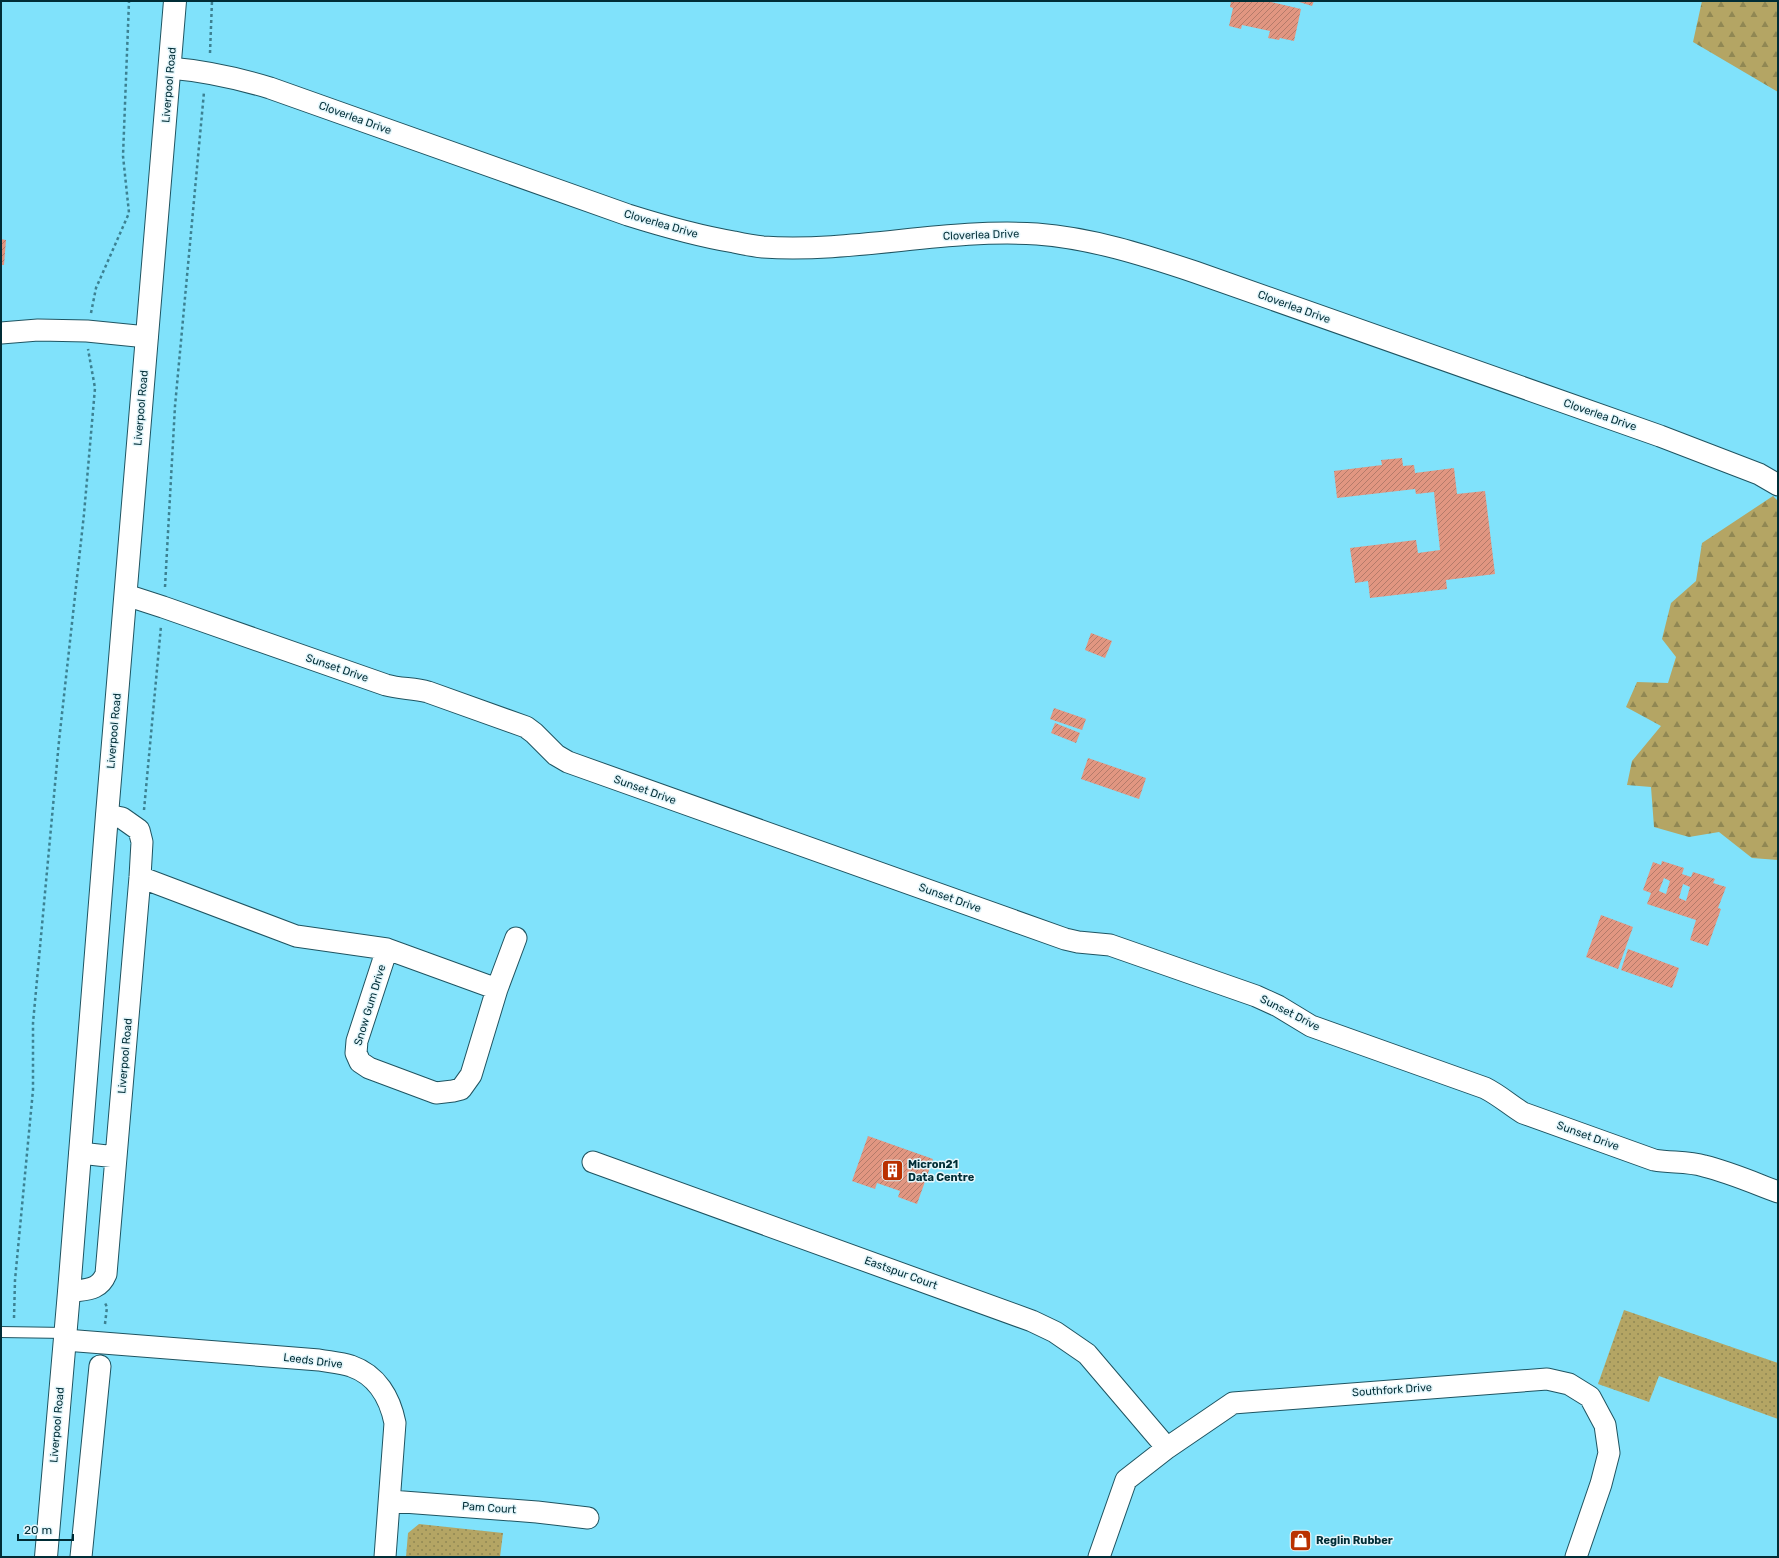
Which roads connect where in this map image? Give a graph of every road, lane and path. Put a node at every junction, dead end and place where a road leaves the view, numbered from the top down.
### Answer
1 (129, 1) edge
2 (175, 1) edge
3 (212, 1) edge
4 (170, 68) junction
5 (206, 71) junction
6 (87, 331) junction
7 (1, 333) edge
8 (147, 337) junction
9 (1778, 485) edge
10 (126, 596) junction
11 (163, 607) junction
12 (107, 815) junction
13 (140, 830) junction
14 (140, 877) junction
15 (516, 938) dead end
16 (387, 949) junction
17 (497, 989) junction
18 (80, 1153) junction
19 (116, 1157) junction
20 (593, 1162) dead end
21 (1778, 1192) edge
22 (69, 1292) junction
23 (13, 1331) junction
24 (1, 1332) edge
25 (65, 1336) junction
26 (100, 1366) dead end
27 (1168, 1448) junction
28 (390, 1501) junction
29 (588, 1518) dead end
30 (46, 1557) edge
31 (81, 1557) edge
32 (385, 1557) edge
33 (1099, 1557) edge
34 (1576, 1557) edge

1 - 6 path
2 - 4 main road, Liverpool Road
3 - 5 path
4 - 5 street, Cloverlea Drive
4 - 8 main road, Liverpool Road
5 - 9 street, Cloverlea Drive
5 - 11 path
6 - 7 street
6 - 8 street
6 - 23 path
8 - 10 main road, Liverpool Road
10 - 11 street, Sunset Drive
10 - 12 main road, Liverpool Road
11 - 13 path
11 - 21 street, Sunset Drive
12 - 13 street
12 - 18 main road, Liverpool Road
13 - 14 street, Liverpool Road
14 - 16 street, Snow Gum Drive
14 - 19 street, Liverpool Road
15 - 17 street, Snow Gum Drive
16 - 17 street, Snow Gum Drive
16 - 17 street, Snow Gum Drive
18 - 19 street
18 - 22 main road, Liverpool Road
19 - 22 street, Liverpool Road
20 - 27 street, Eastspur Court
22 - 25 main road, Liverpool Road
23 - 24 lane
23 - 25 lane
25 - 28 street, Leeds Drive
25 - 30 main road, Liverpool Road
26 - 31 street
27 - 33 street, Southfork Drive
27 - 34 street, Southfork Drive
28 - 29 street, Pam Court
28 - 32 street, Leeds Drive

